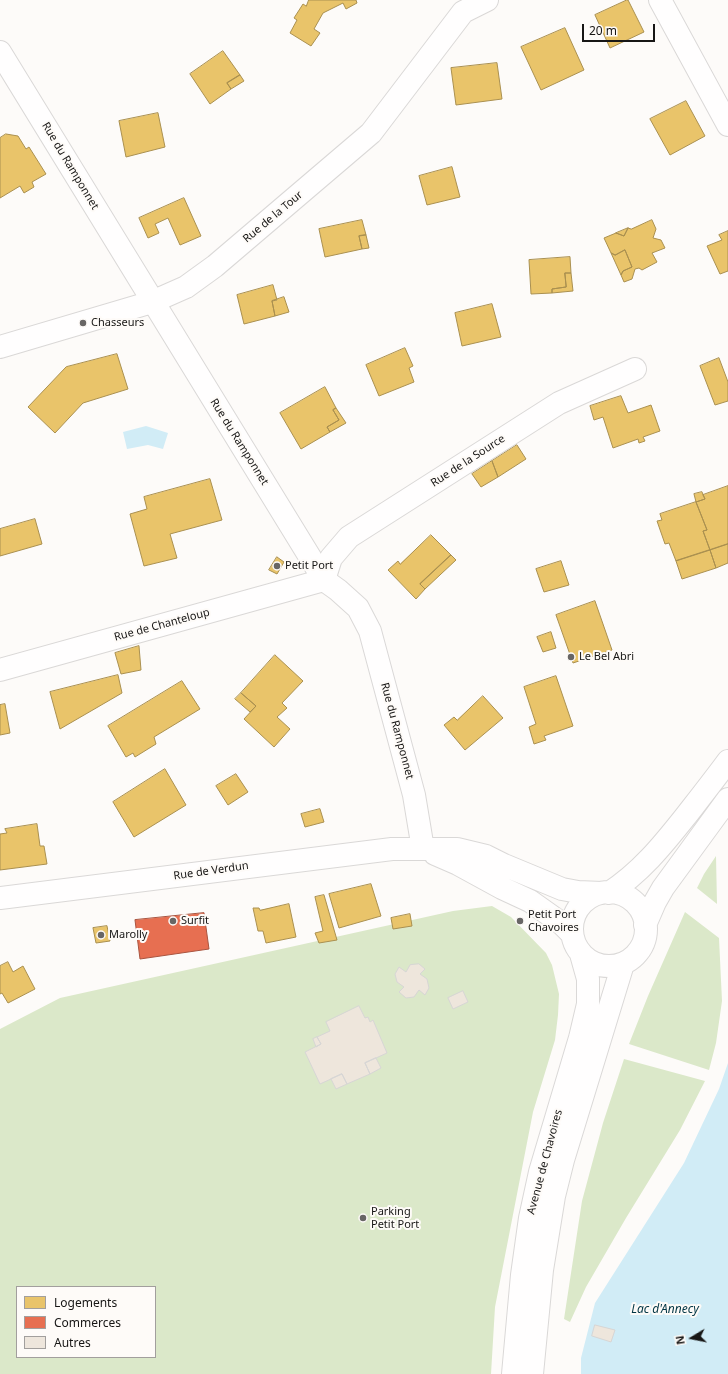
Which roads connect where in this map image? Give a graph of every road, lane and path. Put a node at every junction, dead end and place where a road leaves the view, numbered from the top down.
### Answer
1 (486, 0) edge
2 (660, 0) edge
3 (0, 52) edge
4 (728, 125) edge
5 (152, 302) junction
6 (0, 347) edge
7 (635, 369) dead end
8 (324, 580) junction
9 (0, 670) edge
10 (728, 761) edge
11 (728, 799) edge
12 (423, 849) junction
13 (605, 893) junction
14 (0, 898) edge
15 (646, 925) junction
16 (572, 934) junction
17 (581, 954) junction
18 (623, 964) junction
19 (513, 1374) edge
20 (532, 1374) edge

1 - 5 street, Rue de la Tour
2 - 4 street
3 - 5 street, Rue du Ramponnet
5 - 6 street, Rue de la Tour
5 - 8 street, Rue du Ramponnet
7 - 8 street, Rue de la Source
8 - 9 street, Rue de Chanteloup
8 - 12 street, Rue du Ramponnet
10 - 13 street
11 - 15 street
12 - 13 street, Rue de Verdun
12 - 14 street, Rue de Verdun
12 - 16 street, Rue de Verdun
13 - 15 street
13 - 16 street
15 - 18 street
16 - 17 street
17 - 18 street
17 - 19 street, Avenue de Chavoires
18 - 20 street, Avenue de Chavoires

